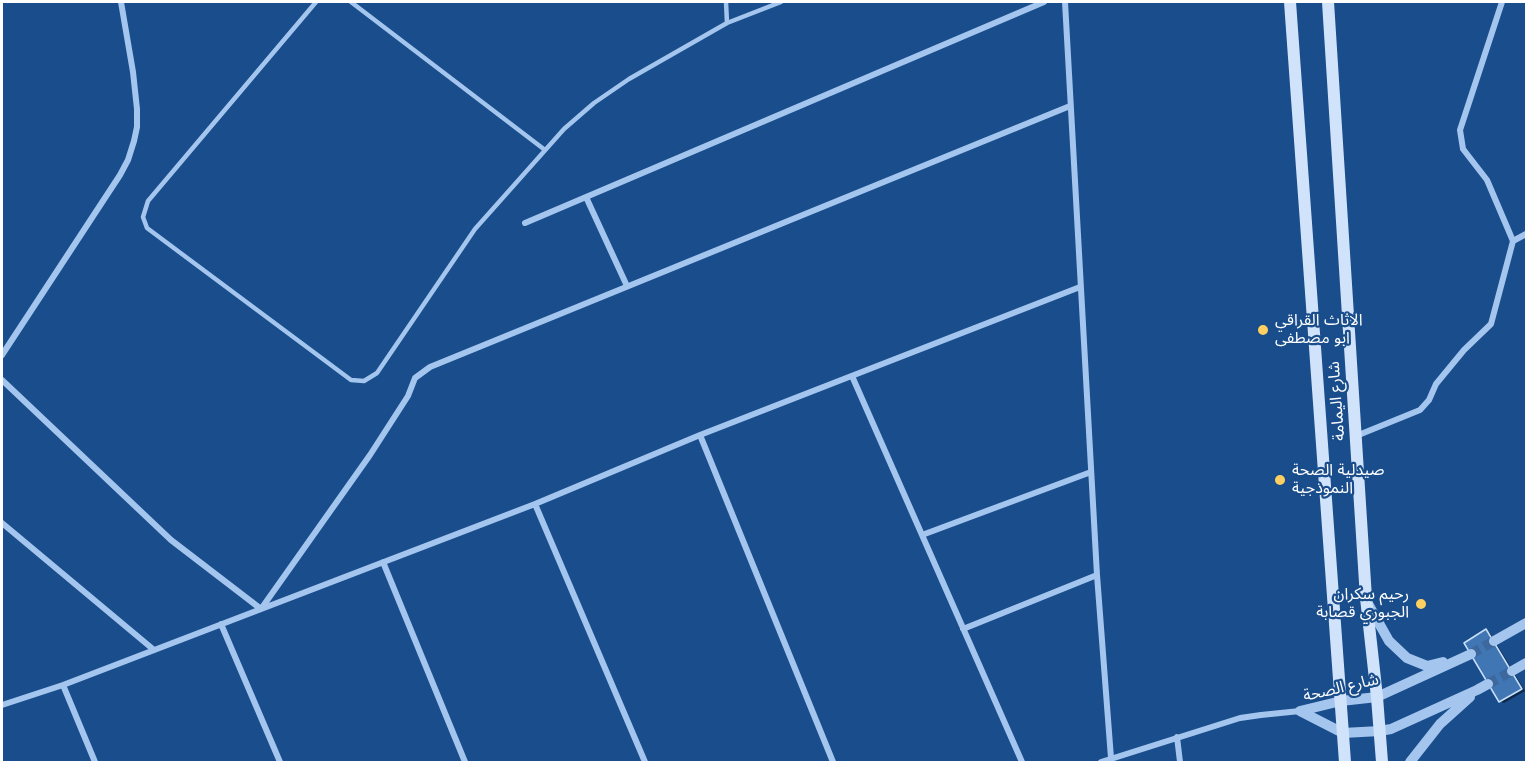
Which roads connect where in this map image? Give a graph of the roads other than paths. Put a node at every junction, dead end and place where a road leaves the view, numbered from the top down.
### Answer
1 (121, 2) edge
2 (316, 2) edge
3 (351, 2) edge
4 (726, 2) edge
5 (781, 2) edge
6 (1044, 2) edge
7 (1065, 2) edge
8 (1290, 2) edge
9 (1328, 2) edge
10 (1502, 2) edge
11 (727, 23) junction
12 (1070, 106) junction
13 (545, 150) junction
14 (586, 197) junction
15 (525, 223) dead end
16 (1527, 234) edge
17 (1513, 241) junction
18 (627, 286) junction
19 (1080, 287) junction
20 (2, 356) edge
21 (852, 376) junction
22 (2, 380) edge
23 (700, 435) junction
24 (1356, 436) junction
25 (1091, 472) junction
26 (535, 504) junction
27 (2, 524) edge
28 (922, 536) junction
29 (383, 562) junction
30 (1097, 575) junction
31 (1366, 598) junction
32 (261, 609) junction
33 (1527, 622) edge
34 (221, 624) junction
35 (963, 629) junction
36 (1494, 641) tunnel mouth
37 (154, 650) junction
38 (1527, 663) edge
39 (1512, 671) tunnel mouth
40 (1488, 684) tunnel mouth
41 (63, 685) junction
42 (1477, 690) junction
43 (1377, 697) junction
44 (1341, 701) junction
45 (2, 705) edge
46 (1300, 711) junction
47 (1380, 731) junction
48 (1343, 733) junction
49 (1177, 737) junction
50 (1111, 758) junction
51 (95, 762) edge
52 (280, 762) edge
53 (465, 762) edge
54 (645, 762) edge
55 (833, 762) edge
56 (1022, 762) edge
57 (1101, 762) edge
58 (1180, 762) edge
59 (1345, 762) edge
60 (1382, 762) edge
61 (1410, 762) edge

1 - 20 street
2 - 13 lane
3 - 13 lane
4 - 11 lane
5 - 11 lane
6 - 14 street
7 - 12 street
8 - 44 main road, شارع اليمامة
9 - 24 main road, شارع اليمامة
10 - 17 street
11 - 13 lane
12 - 18 street
12 - 19 street
14 - 15 street
14 - 18 street
16 - 17 street
17 - 24 street
18 - 32 street
19 - 21 street
19 - 25 street
21 - 23 street
21 - 28 street
22 - 32 street
23 - 26 street
23 - 55 street
24 - 31 main road, شارع اليمامة
25 - 28 street
25 - 30 street
26 - 29 street
26 - 54 street
27 - 37 street
28 - 35 street
29 - 32 street
29 - 53 street
30 - 35 street
30 - 50 street
31 - 43 main road, شارع اليمامة
31 - 43 street, شارع الصحة
32 - 34 street
33 - 36 street
34 - 37 street
34 - 52 street
35 - 56 street
37 - 41 street
38 - 39 street
40 - 42 street
41 - 45 street
41 - 51 street
42 - 47 street
42 - 61 street
43 - 44 street, شارع الصحة
43 - 47 main road, شارع اليمامة
44 - 46 street, شارع الصحة
44 - 48 main road, شارع اليمامة
46 - 48 street, شارع الصحة
46 - 49 street
47 - 48 street
47 - 60 main road, شارع اليمامة
48 - 59 main road, شارع اليمامة
49 - 50 street
49 - 58 street
50 - 57 street

